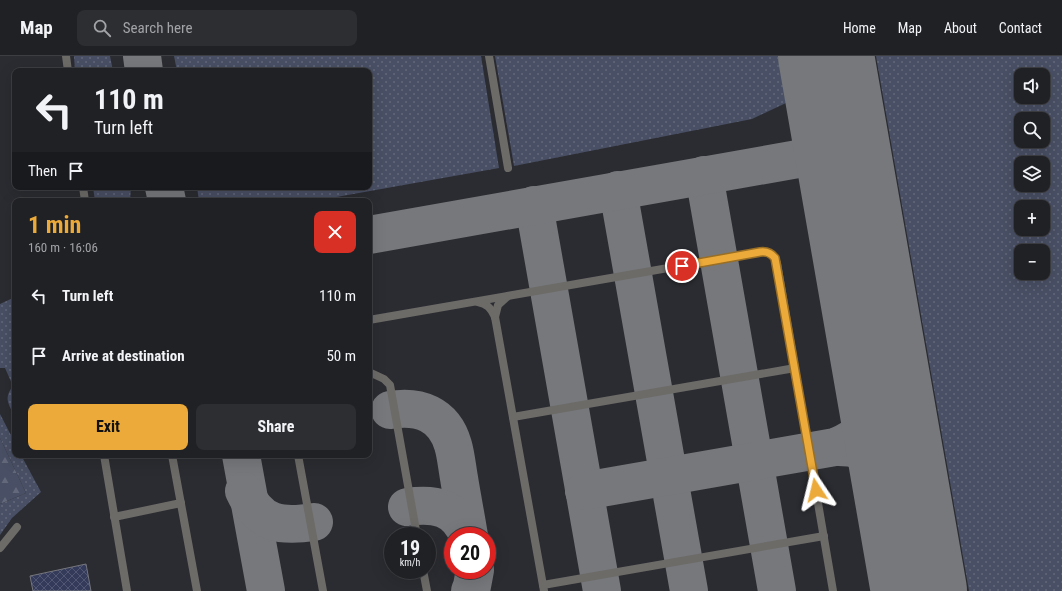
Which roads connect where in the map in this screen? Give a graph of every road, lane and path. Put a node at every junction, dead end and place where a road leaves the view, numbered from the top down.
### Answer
1 (66, 56) edge
2 (489, 56) edge
3 (68, 68) edge
4 (508, 168) dead end
5 (509, 296) junction
6 (476, 302) junction
7 (496, 317) junction
8 (372, 319) edge
9 (794, 368) junction
10 (372, 373) edge
11 (513, 417) junction
12 (104, 458) edge
13 (173, 458) edge
14 (299, 458) edge
15 (181, 503) junction
16 (114, 516) junction
17 (17, 527) dead end
18 (415, 527) edge
19 (824, 536) junction
20 (0, 548) edge
21 (424, 579) edge
22 (543, 588) edge
23 (127, 591) edge
24 (197, 591) edge
25 (323, 591) edge
26 (426, 591) edge
27 (833, 591) edge

1 - 3 lane
2 - 4 lane
5 - 6 lane
5 - 7 lane
5 - 9 lane
6 - 7 lane
6 - 8 lane
7 - 11 lane
9 - 11 lane
9 - 19 lane
10 - 18 lane
11 - 22 lane
12 - 16 lane
13 - 15 lane
14 - 25 lane
15 - 16 lane
15 - 24 lane
16 - 23 lane
17 - 20 lane
19 - 22 lane
19 - 27 lane
21 - 26 lane

